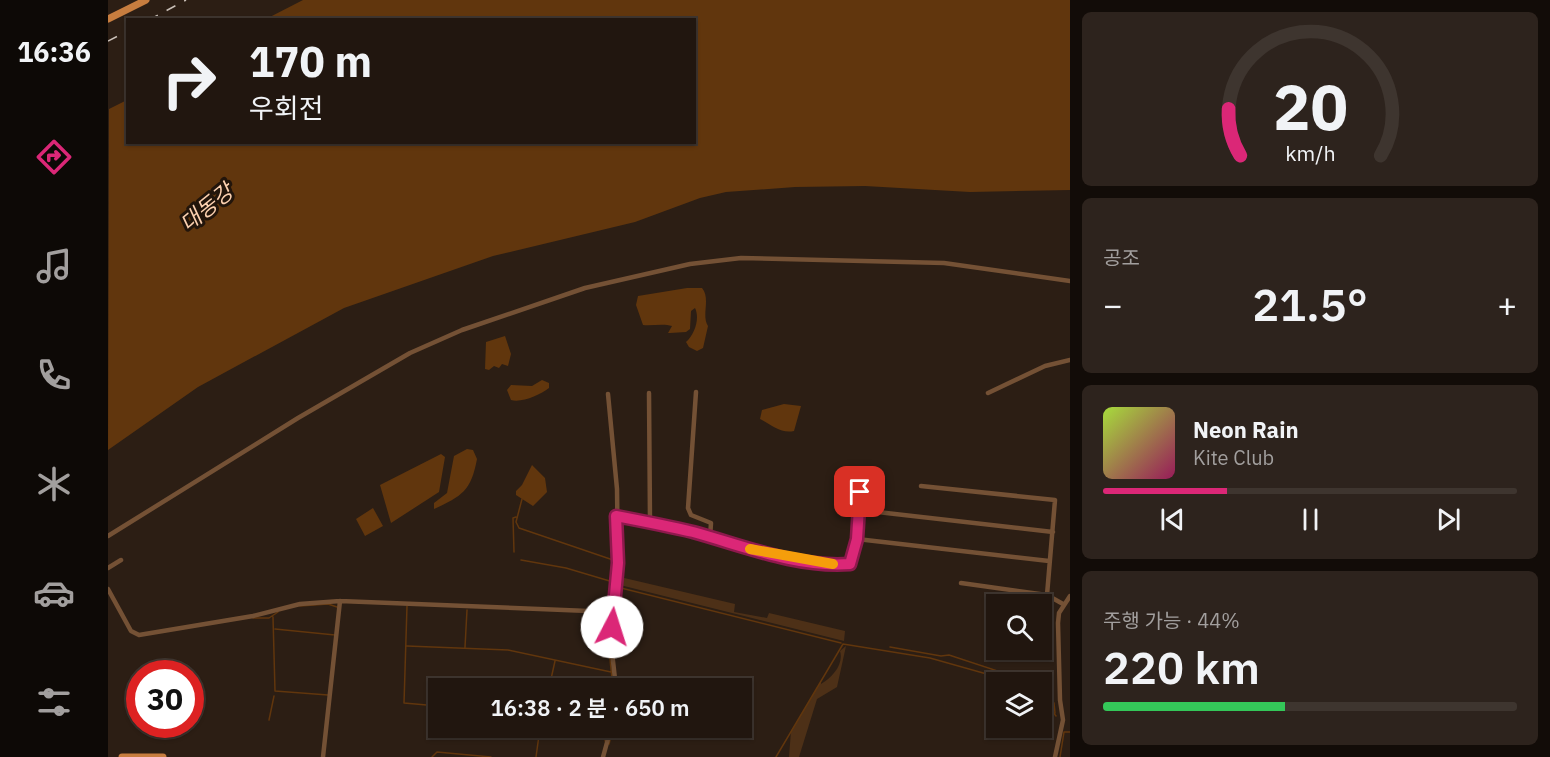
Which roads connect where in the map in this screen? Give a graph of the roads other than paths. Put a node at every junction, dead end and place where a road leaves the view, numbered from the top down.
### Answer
1 (146, 0) edge
2 (108, 19) edge
3 (1070, 281) edge
4 (1070, 360) edge
5 (696, 392) dead end
6 (650, 393) dead end
7 (988, 393) dead end
8 (609, 394) dead end
9 (861, 480) dead end
10 (921, 486) dead end
11 (860, 510) junction
12 (616, 516) junction
13 (650, 522) junction
14 (1053, 532) junction
15 (108, 536) edge
16 (710, 537) junction
17 (857, 539) junction
18 (121, 560) dead end
19 (1049, 561) junction
20 (108, 568) edge
21 (961, 583) dead end
22 (108, 589) edge
23 (1042, 594) edge
24 (1047, 594) edge
25 (1070, 596) edge
26 (1052, 598) edge
27 (340, 601) junction
28 (1064, 604) junction
29 (613, 612) junction
30 (615, 678) edge
31 (608, 738) edge
32 (122, 757) edge
33 (163, 757) edge
34 (323, 757) edge
35 (603, 757) edge
36 (1055, 757) edge

1 - 2 main road
3 - 15 street
4 - 7 street
5 - 16 street
6 - 13 street
8 - 12 street
9 - 11 street
10 - 14 street
11 - 14 street
11 - 17 street
12 - 13 street
12 - 29 street
13 - 16 street
14 - 19 street
16 - 17 street
17 - 19 street
18 - 20 street
19 - 24 street
21 - 23 street
22 - 27 street
25 - 28 street
26 - 28 street
27 - 29 street
27 - 34 street
28 - 36 street
29 - 30 street
31 - 35 street
32 - 33 main road

